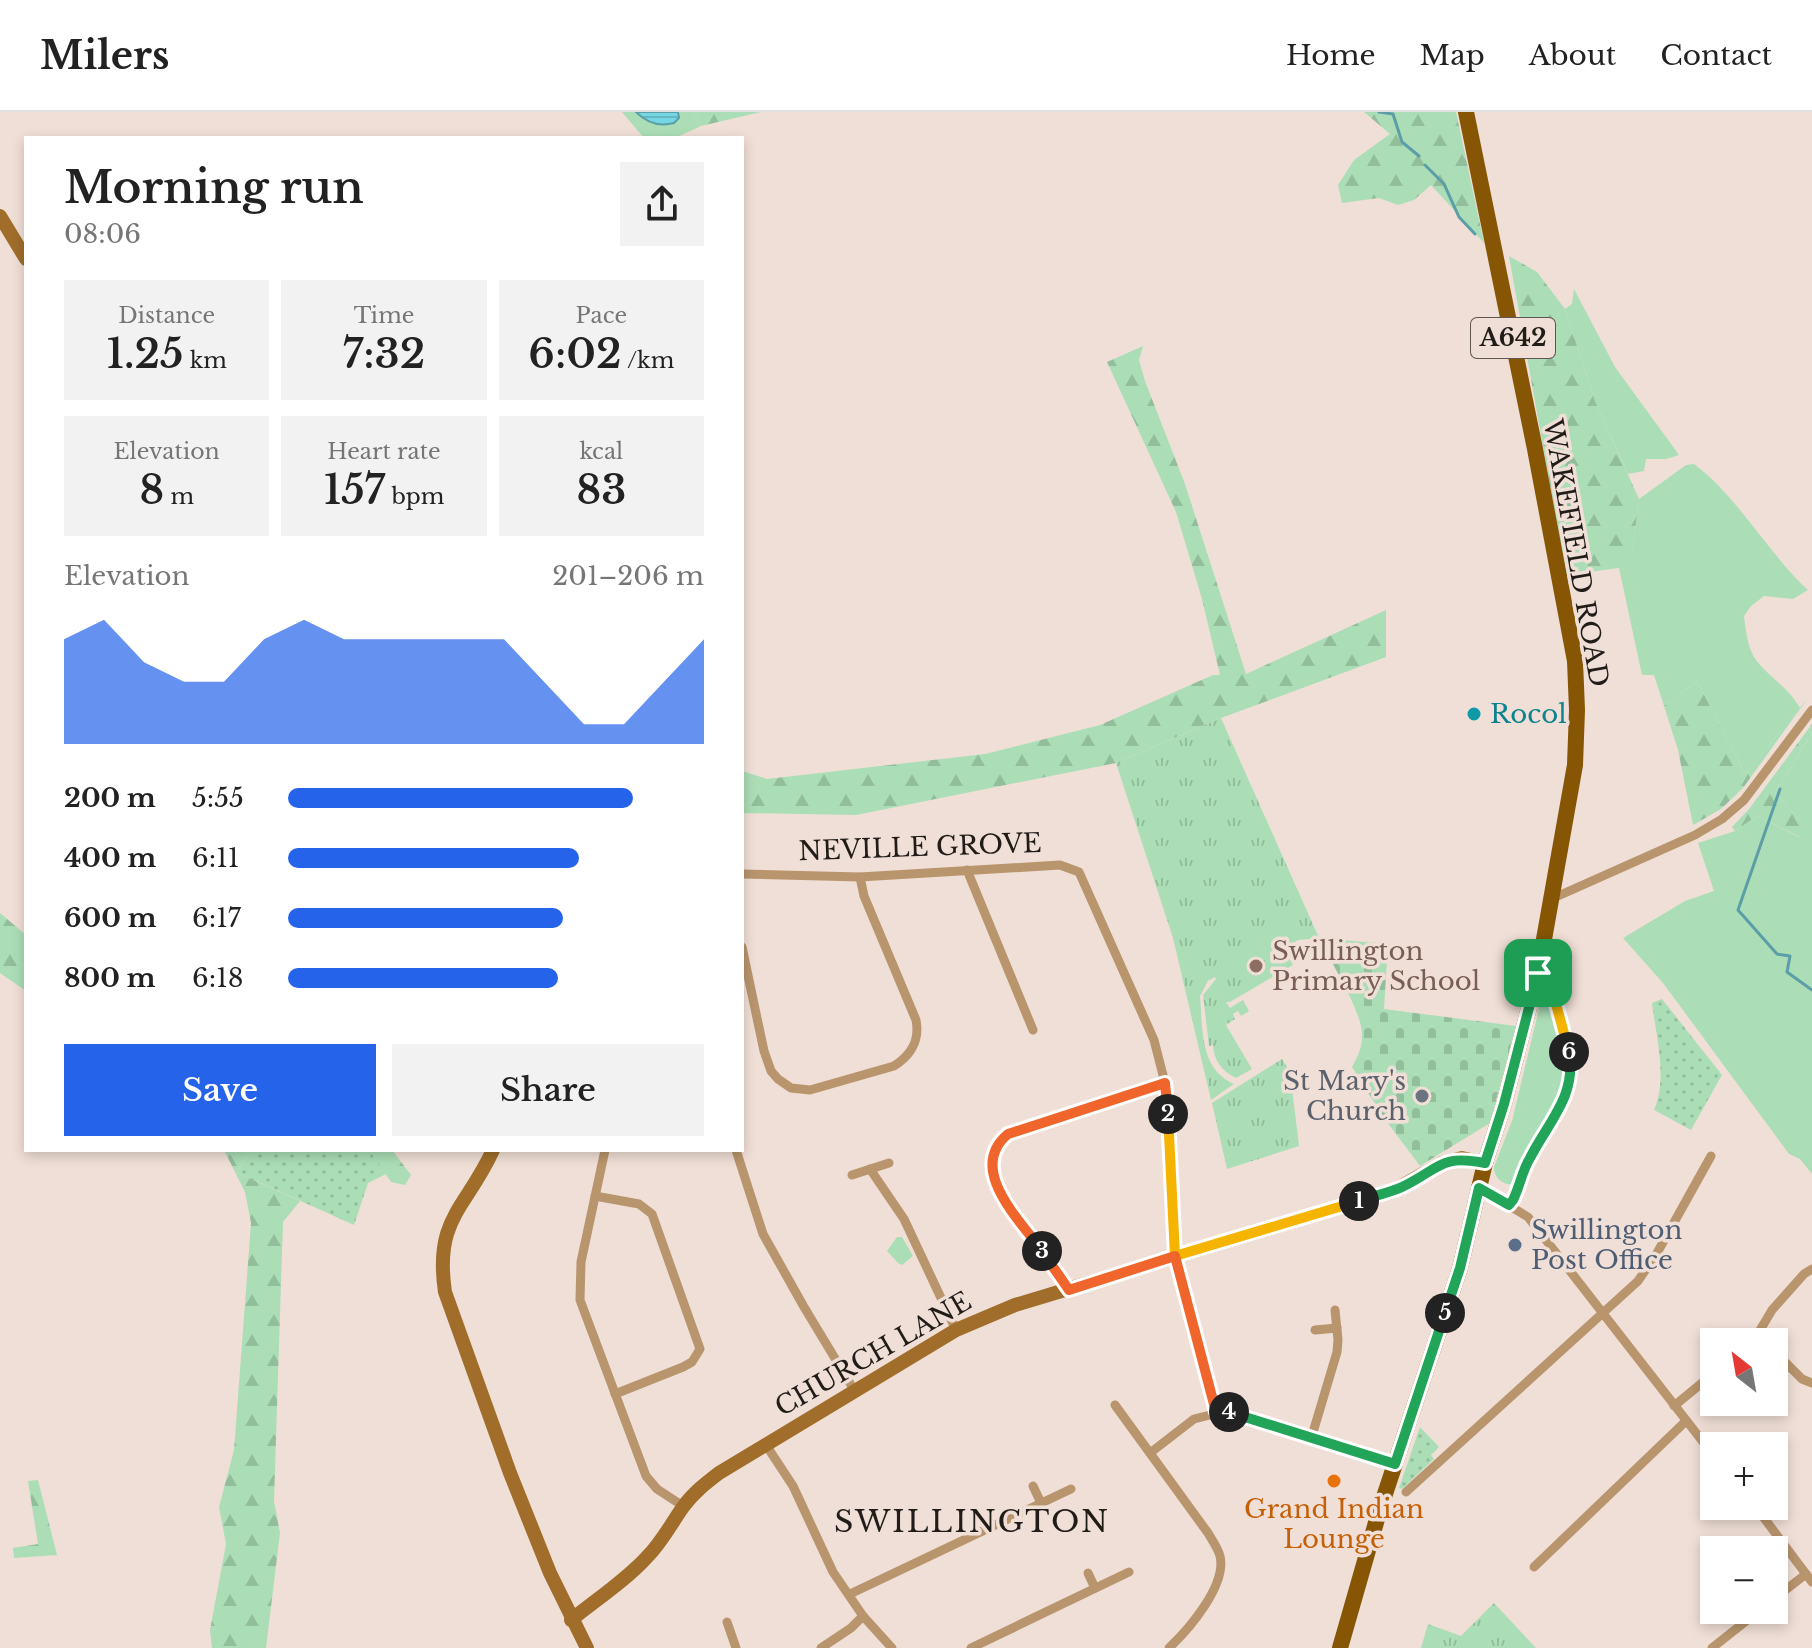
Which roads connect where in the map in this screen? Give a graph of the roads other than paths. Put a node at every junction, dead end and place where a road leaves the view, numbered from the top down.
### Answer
1 (1466, 112) edge
2 (0, 216) edge
3 (24, 256) edge
4 (1812, 710) edge
5 (967, 870) junction
6 (744, 874) edge
7 (860, 877) junction
8 (1549, 900) junction
9 (744, 956) edge
10 (1538, 973) junction
11 (1033, 1030) dead end
12 (1165, 1083) junction
13 (492, 1152) edge
14 (605, 1152) edge
15 (737, 1152) edge
16 (1711, 1156) dead end
17 (889, 1163) dead end
18 (1485, 1163) junction
19 (870, 1169) junction
20 (852, 1175) dead end
21 (1479, 1188) junction
22 (595, 1196) junction
23 (1509, 1205) junction
24 (1175, 1256) junction
25 (1812, 1269) edge
26 (1069, 1290) junction
27 (1335, 1310) dead end
28 (1603, 1313) junction
29 (1337, 1328) junction
30 (1764, 1328) edge
31 (956, 1330) junction
32 (1315, 1330) dead end
33 (1788, 1365) edge
34 (1812, 1383) edge
35 (1700, 1385) edge
36 (854, 1390) junction
37 (615, 1394) junction
38 (1115, 1405) dead end
39 (1674, 1406) junction
40 (1216, 1412) junction
41 (1686, 1421) junction
42 (1700, 1438) edge
43 (1311, 1439) junction
44 (766, 1445) junction
45 (1150, 1453) junction
46 (1395, 1464) junction
47 (1033, 1486) dead end
48 (1071, 1489) dead end
49 (1406, 1492) dead end
50 (1041, 1503) junction
51 (683, 1506) junction
52 (1766, 1520) edge
53 (1534, 1567) dead end
54 (1129, 1572) dead end
55 (1088, 1573) dead end
56 (1809, 1578) edge
57 (1095, 1588) junction
58 (1788, 1591) edge
59 (850, 1594) junction
60 (863, 1616) junction
61 (571, 1620) junction
62 (727, 1622) dead end
63 (1742, 1624) edge
64 (587, 1648) edge
65 (736, 1648) edge
66 (821, 1648) edge
67 (892, 1648) edge
68 (971, 1648) edge
69 (1169, 1648) edge
70 (1340, 1648) edge
71 (1712, 1648) edge

1 - 8 main road, WAKEFIELD ROAD / A642
2 - 3 street
4 - 8 street
5 - 7 street, NEVILLE GROVE
5 - 11 street
5 - 12 street, NEVILLE GROVE
6 - 7 street, NEVILLE GROVE
7 - 9 street
8 - 10 main road, WAKEFIELD ROAD / A642
10 - 18 main road, WAKEFIELD ROAD / A642
10 - 23 street
12 - 24 street, NEVILLE GROVE
12 - 26 street
13 - 61 street
14 - 22 street
15 - 36 street
16 - 28 street
17 - 19 street
18 - 21 main road, WAKEFIELD ROAD / A642
18 - 24 street, CHURCH LANE
19 - 20 street
19 - 31 street
21 - 23 street
21 - 46 main road, WAKEFIELD ROAD / A642
22 - 37 street
22 - 37 street
23 - 28 street
24 - 26 street, CHURCH LANE
24 - 40 street, NEVILLE GROVE
25 - 30 street
26 - 31 street, CHURCH LANE
27 - 29 street
28 - 39 street
28 - 49 street
29 - 32 street
29 - 43 street
31 - 36 street, CHURCH LANE
33 - 34 street
35 - 39 street
36 - 44 street, CHURCH LANE
37 - 51 street
38 - 45 street
39 - 41 street
40 - 43 street
40 - 45 street
41 - 42 street
41 - 53 street
43 - 46 street
44 - 51 street, CHURCH LANE
44 - 59 street
45 - 69 street
46 - 70 main road, WAKEFIELD ROAD / A642
47 - 50 street
48 - 50 street
50 - 59 street
51 - 61 street, CHURCH LANE
52 - 56 street
54 - 57 street
55 - 57 street
56 - 58 street
57 - 68 street
59 - 60 street
60 - 66 street
60 - 67 street
61 - 64 street
62 - 65 street
63 - 71 street

